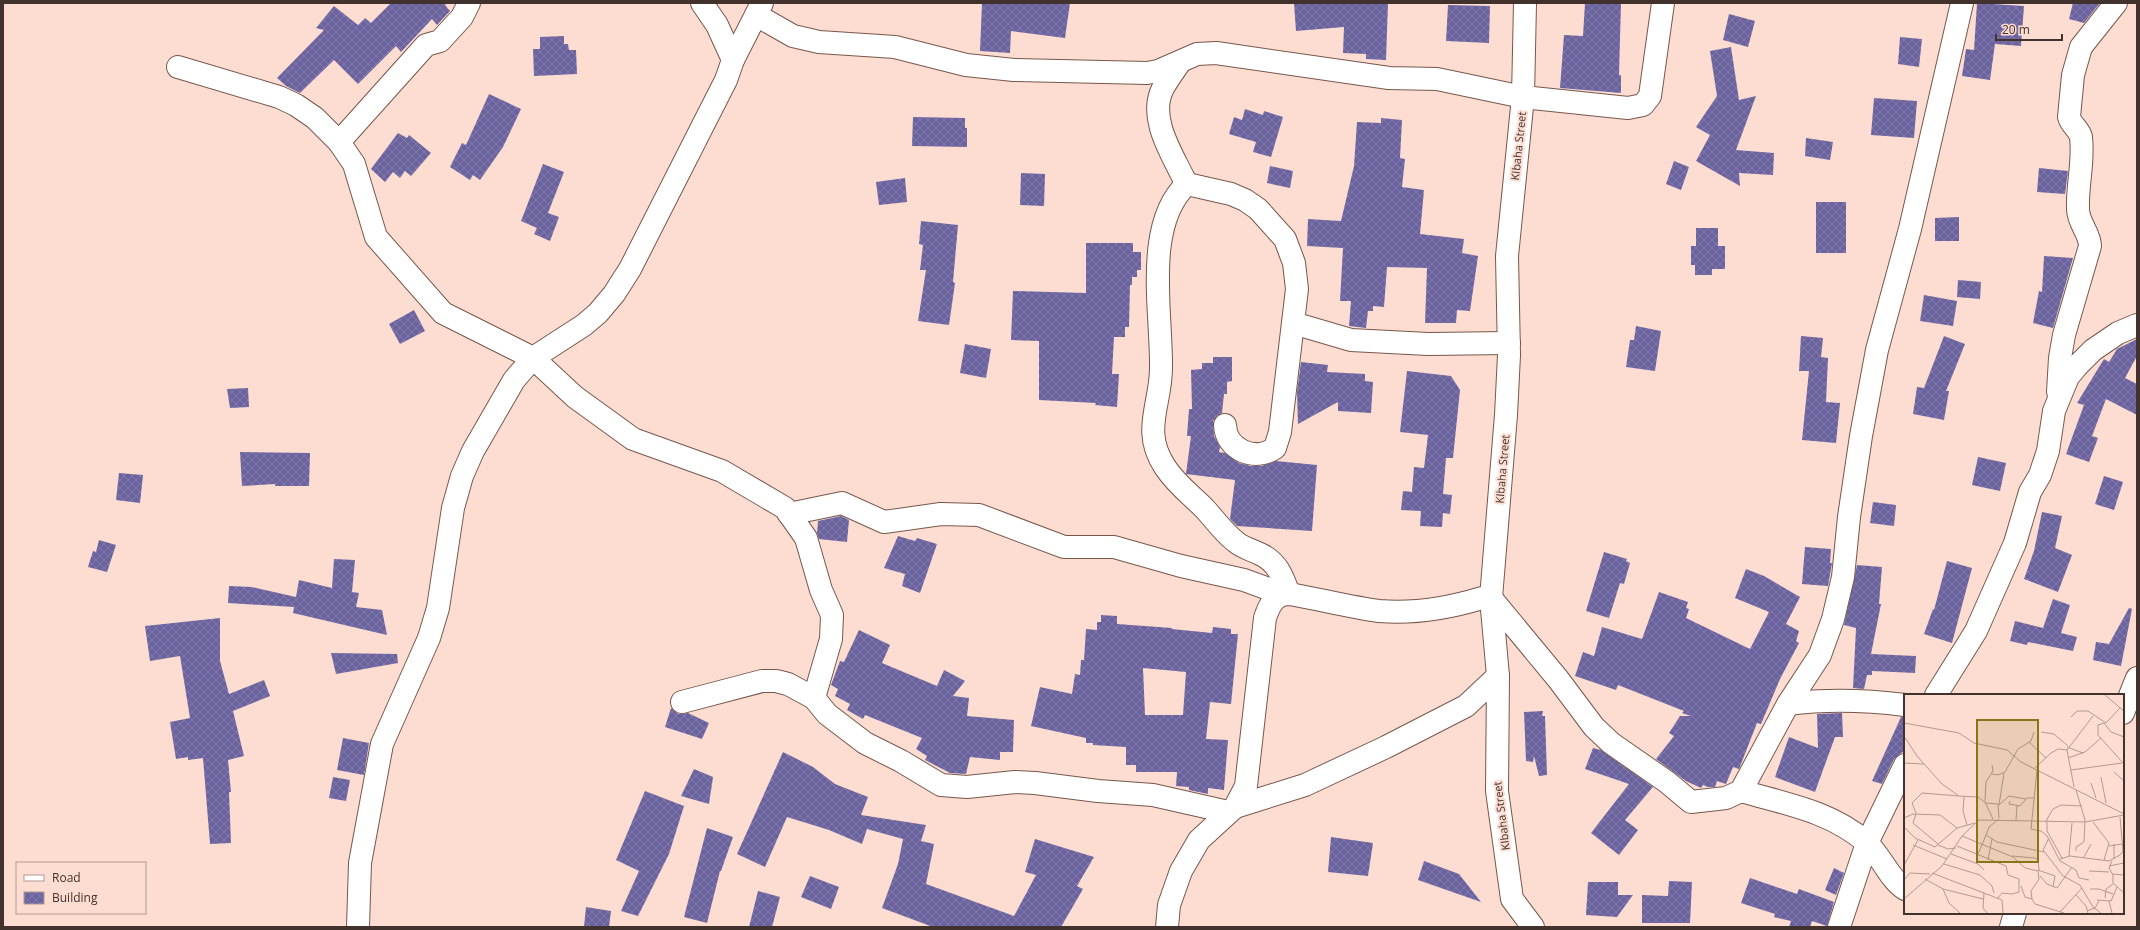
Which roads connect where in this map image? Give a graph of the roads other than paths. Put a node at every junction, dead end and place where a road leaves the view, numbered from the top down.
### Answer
1 (469, 3) edge
2 (702, 3) edge
3 (1525, 3) edge
4 (1663, 3) edge
5 (1962, 3) edge
6 (2116, 3) edge
7 (759, 9) edge
8 (733, 60) junction
9 (1180, 62) junction
10 (178, 66) dead end
11 (1523, 97) junction
12 (339, 142) junction
13 (1187, 184) junction
14 (1293, 323) junction
15 (2137, 325) edge
16 (1510, 343) junction
17 (533, 358) junction
18 (2058, 399) junction
19 (1225, 425) dead end
20 (790, 514) junction
21 (1286, 594) junction
22 (1487, 598) junction
23 (1498, 676) junction
24 (2137, 678) edge
25 (1937, 694) edge
26 (814, 698) junction
27 (682, 702) dead end
28 (1788, 704) junction
29 (1904, 705) edge
30 (2124, 710) edge
31 (1904, 767) edge
32 (1741, 791) junction
33 (1232, 810) junction
34 (1868, 843) junction
35 (1904, 888) edge
36 (2015, 914) edge
37 (358, 927) edge
38 (1167, 927) edge
39 (1533, 927) edge
40 (1838, 927) edge
41 (2011, 927) edge

1 - 12 street
2 - 8 street
3 - 11 street, KIbaha Street
4 - 11 street
5 - 28 street
6 - 18 street
7 - 8 street
7 - 9 street
8 - 17 street
9 - 11 street
9 - 13 street
10 - 12 street
11 - 16 street, KIbaha Street
12 - 17 street
13 - 14 street
13 - 21 street
14 - 16 street
14 - 19 street
15 - 18 street
16 - 22 street, KIbaha Street
17 - 20 street
17 - 37 street
18 - 25 street
20 - 21 street
20 - 26 street
21 - 22 street
21 - 33 street
22 - 23 street, KIbaha Street
22 - 32 street
23 - 33 street
23 - 39 street, KIbaha Street
24 - 30 street
26 - 27 street
26 - 33 street
28 - 29 street
28 - 32 street
31 - 34 street
32 - 34 street
33 - 38 street
34 - 35 street
34 - 40 street
36 - 41 street

